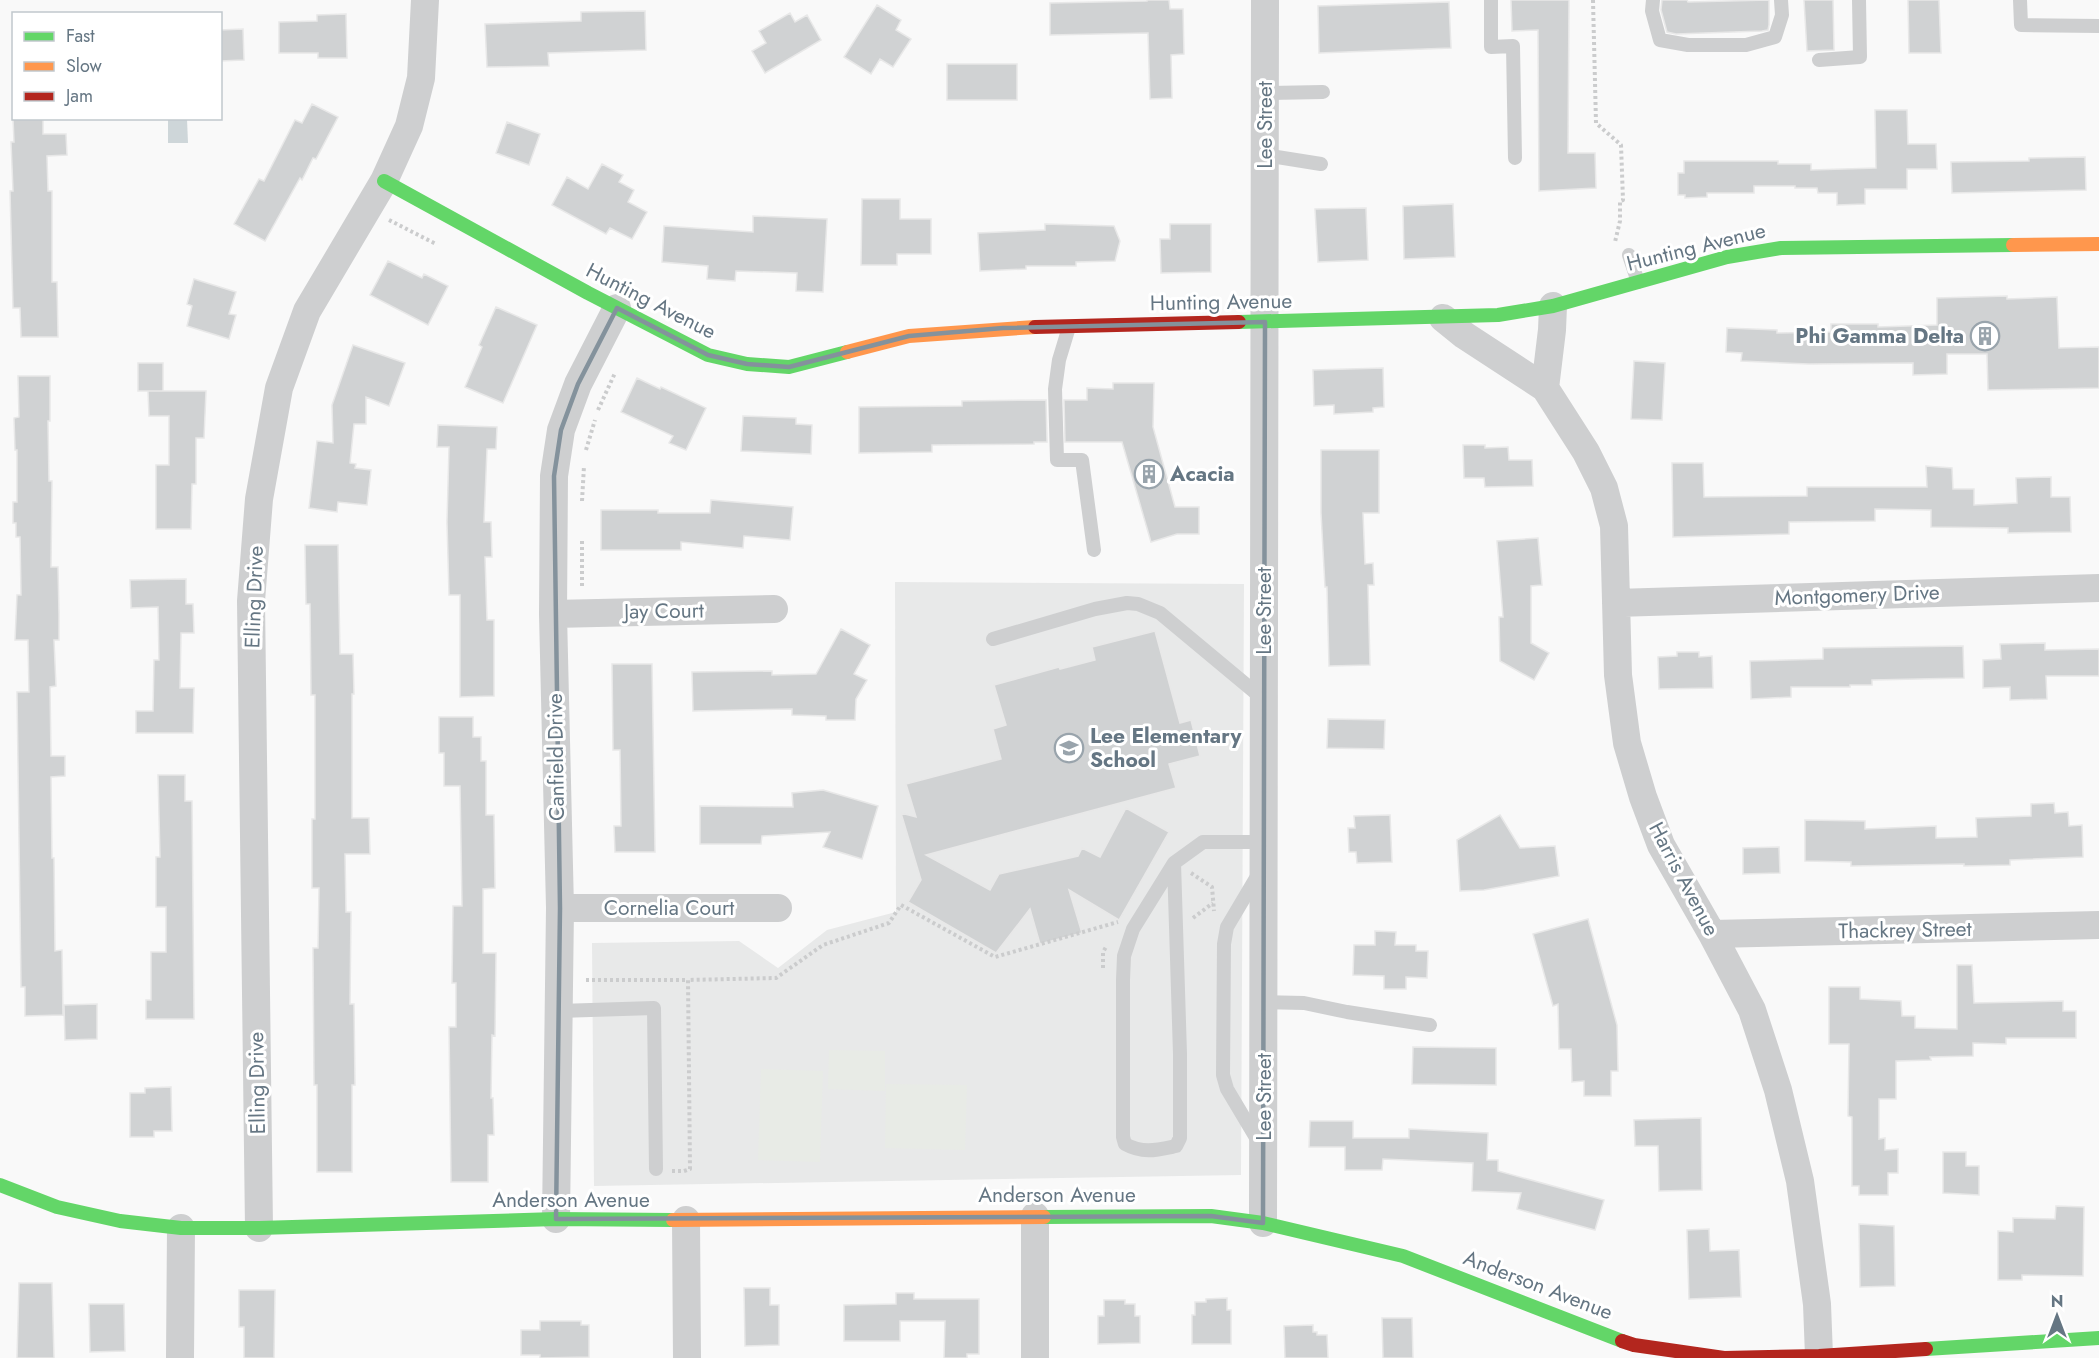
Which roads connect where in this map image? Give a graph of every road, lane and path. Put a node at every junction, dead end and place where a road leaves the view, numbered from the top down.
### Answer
1 (425, 0) edge
2 (1265, 0) edge
3 (1491, 0) edge
4 (1593, 0) edge
5 (1653, 0) edge
6 (1781, 0) edge
7 (1859, 0) edge
8 (2020, 0) edge
9 (2099, 26) edge
10 (1819, 60) dead end
11 (1323, 92) dead end
12 (1265, 93) junction
13 (1265, 155) junction
14 (1515, 158) dead end
15 (1321, 164) dead end
16 (384, 181) junction
17 (368, 209) junction
18 (1615, 243) dead end
19 (2099, 244) edge
20 (437, 245) dead end
21 (1629, 255) dead end
22 (1638, 282) junction
23 (1553, 306) junction
24 (617, 308) junction
25 (1443, 318) junction
26 (1265, 322) junction
27 (1069, 327) junction
28 (620, 364) dead end
29 (1545, 388) junction
30 (582, 511) dead end
31 (582, 533) dead end
32 (1094, 550) dead end
33 (2099, 588) edge
34 (1616, 603) junction
35 (774, 609) dead end
36 (582, 613) junction
37 (553, 614) junction
38 (993, 639) dead end
39 (1264, 699) junction
40 (1263, 854) junction
41 (1174, 863) junction
42 (560, 908) junction
43 (778, 908) dead end
44 (1123, 919) dead end
45 (2099, 925) edge
46 (1712, 934) junction
47 (586, 980) dead end
48 (688, 980) junction
49 (1264, 1002) junction
50 (559, 1011) junction
51 (1430, 1025) dead end
52 (1263, 1150) junction
53 (656, 1169) dead end
54 (668, 1180) dead end
55 (0, 1185) edge
56 (1035, 1216) junction
57 (556, 1219) junction
58 (686, 1221) junction
59 (1263, 1223) junction
60 (181, 1228) junction
61 (259, 1228) junction
62 (2099, 1338) edge
63 (1631, 1351) edge
64 (2004, 1351) edge
65 (1819, 1356) junction
66 (180, 1358) edge
67 (687, 1358) edge
68 (1035, 1358) edge

1 - 16 street, Elling Drive
2 - 12 street, Lee Street
3 - 14 lane
4 - 18 path
5 - 6 lane
7 - 10 lane
8 - 9 lane
11 - 12 lane
12 - 13 street, Lee Street
13 - 15 lane
13 - 26 street, Lee Street
16 - 17 street, Elling Drive
16 - 24 main road, Hunting Avenue
17 - 20 path
17 - 61 street, Elling Drive
19 - 22 main road, Hunting Avenue
21 - 22 lane
22 - 23 main road, Hunting Avenue
23 - 25 main road, Hunting Avenue
23 - 29 street
24 - 27 main road, Hunting Avenue
24 - 37 street, Canfield Drive
25 - 26 main road, Hunting Avenue
25 - 29 street, Harris Avenue
26 - 27 main road, Hunting Avenue
26 - 39 street, Lee Street
27 - 32 lane
28 - 30 path
29 - 34 street, Harris Avenue
31 - 36 path
33 - 34 street, Montgomery Drive
34 - 46 street, Harris Avenue
35 - 36 street, Jay Court
36 - 37 street, Jay Court
37 - 42 street, Canfield Drive
38 - 39 lane
39 - 40 street, Lee Street
40 - 41 lane
40 - 49 street, Lee Street
40 - 52 lane
41 - 41 lane
42 - 43 street, Cornelia Court
42 - 50 street, Canfield Drive
44 - 48 path
45 - 46 street, Thackrey Street
46 - 65 street, Harris Avenue
47 - 48 path
48 - 54 path
49 - 51 lane
49 - 52 street, Lee Street
50 - 53 lane
50 - 57 street, Canfield Drive
52 - 59 street, Lee Street
55 - 60 main road, Anderson Avenue
56 - 58 main road, Anderson Avenue
56 - 59 main road, Anderson Avenue
56 - 68 street
57 - 58 main road, Anderson Avenue
57 - 61 main road, Anderson Avenue
58 - 67 street
59 - 63 main road, Anderson Avenue
60 - 61 main road, Anderson Avenue
60 - 66 street
62 - 64 main road, Anderson Avenue
63 - 65 main road, Anderson Avenue
64 - 65 main road, Anderson Avenue

